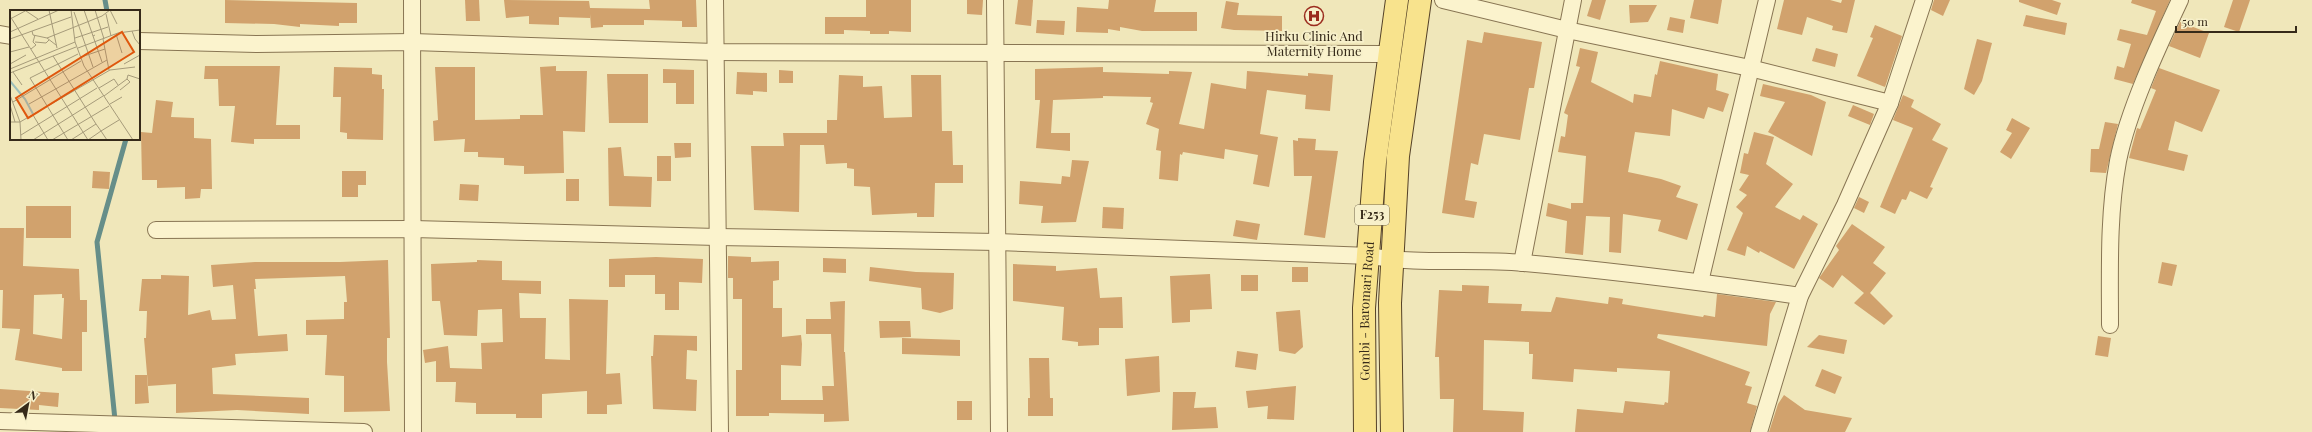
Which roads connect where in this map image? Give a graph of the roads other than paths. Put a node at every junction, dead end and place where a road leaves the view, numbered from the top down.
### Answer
1 (412, 0) edge
2 (715, 0) edge
3 (995, 0) edge
4 (1397, 0) edge
5 (1420, 0) edge
6 (1443, 0) edge
7 (1573, 0) edge
8 (1767, 0) edge
9 (1924, 0) edge
10 (2180, 0) edge
11 (1567, 30) junction
12 (0, 34) edge
13 (10, 36) edge
14 (140, 41) edge
15 (413, 42) junction
16 (715, 52) junction
17 (997, 53) junction
18 (1388, 54) junction
19 (1750, 68) junction
20 (1890, 103) junction
21 (413, 229) junction
22 (156, 230) dead end
23 (717, 238) junction
24 (998, 242) junction
25 (1370, 256) junction
26 (1392, 260) junction
27 (1522, 263) junction
28 (1700, 282) junction
29 (1800, 296) junction
30 (2110, 325) dead end
31 (0, 421) edge
32 (110, 428) edge
33 (364, 432) edge
34 (413, 432) edge
35 (720, 432) edge
36 (999, 432) edge
37 (1365, 432) edge
38 (1392, 432) edge
39 (1759, 432) edge

1 - 15 street
2 - 16 street
3 - 17 street
4 - 18 main road, Gombi - Baromari Road / F253
5 - 26 main road, Gombi - Baromari Road / F253
6 - 11 street
7 - 11 street
8 - 19 street
9 - 20 street
10 - 30 street
11 - 19 street
11 - 27 street
12 - 13 street
14 - 15 street
15 - 16 street
15 - 21 street
16 - 17 street
16 - 23 street
17 - 18 street
17 - 24 street
18 - 25 main road, Gombi - Baromari Road / F253
19 - 20 street
19 - 28 street
20 - 29 street
21 - 22 street
21 - 23 street
21 - 34 street
23 - 24 street
23 - 35 street
24 - 25 street
24 - 36 street
25 - 26 street
25 - 37 main road, Gombi - Baromari Road / F253
26 - 27 street
26 - 38 main road, Gombi - Baromari Road / F253
27 - 28 street
28 - 29 street
29 - 39 street
31 - 32 street
32 - 33 street

